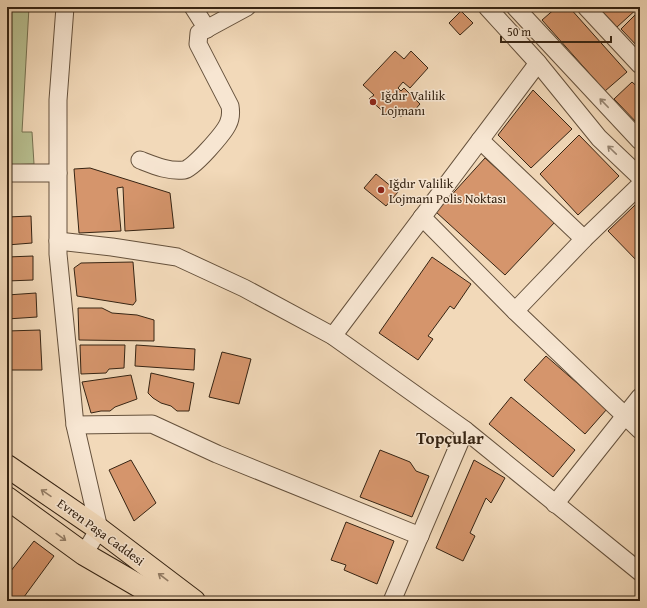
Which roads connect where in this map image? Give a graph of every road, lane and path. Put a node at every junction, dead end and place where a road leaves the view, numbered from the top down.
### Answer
1 (65, 7) edge
2 (193, 7) edge
3 (246, 7) edge
4 (515, 7) edge
5 (586, 7) edge
6 (494, 9) edge
7 (207, 29) junction
8 (538, 63) junction
9 (640, 64) edge
10 (480, 140) junction
11 (640, 141) edge
12 (140, 160) dead end
13 (7, 173) edge
14 (58, 174) junction
15 (640, 177) edge
16 (640, 185) edge
17 (422, 217) junction
18 (584, 239) junction
19 (58, 240) junction
20 (515, 311) junction
21 (333, 336) junction
22 (640, 397) edge
23 (625, 416) junction
24 (75, 424) junction
25 (465, 430) junction
26 (640, 430) edge
27 (7, 466) edge
28 (7, 498) edge
29 (555, 504) junction
30 (99, 528) junction
31 (420, 536) junction
32 (84, 554) junction
33 (640, 572) edge
34 (397, 600) edge
35 (160, 601) edge
36 (194, 601) edge

1 - 14 street
2 - 7 street
3 - 7 street
11 -> 4 street
5 - 9 street
6 - 8 street
7 - 12 street
8 - 10 street
15 -> 8 street
10 - 17 street
10 - 18 street
13 - 14 street
14 - 19 street
16 - 18 street
17 - 20 street
17 - 21 street
18 - 20 street
19 - 21 street
19 - 24 street
20 - 23 street
21 - 25 street
22 - 23 street
23 - 26 street
23 - 29 street
24 - 30 street
24 - 31 street
25 - 29 street
25 - 31 street
30 -> 27 highway, Evren Paşa Caddesi
28 -> 32 highway, Evren Paşa Caddesi
29 - 33 street
30 - 32 street
36 -> 30 highway, Evren Paşa Caddesi
31 - 34 street
32 - 35 highway, Evren Paşa Caddesi

